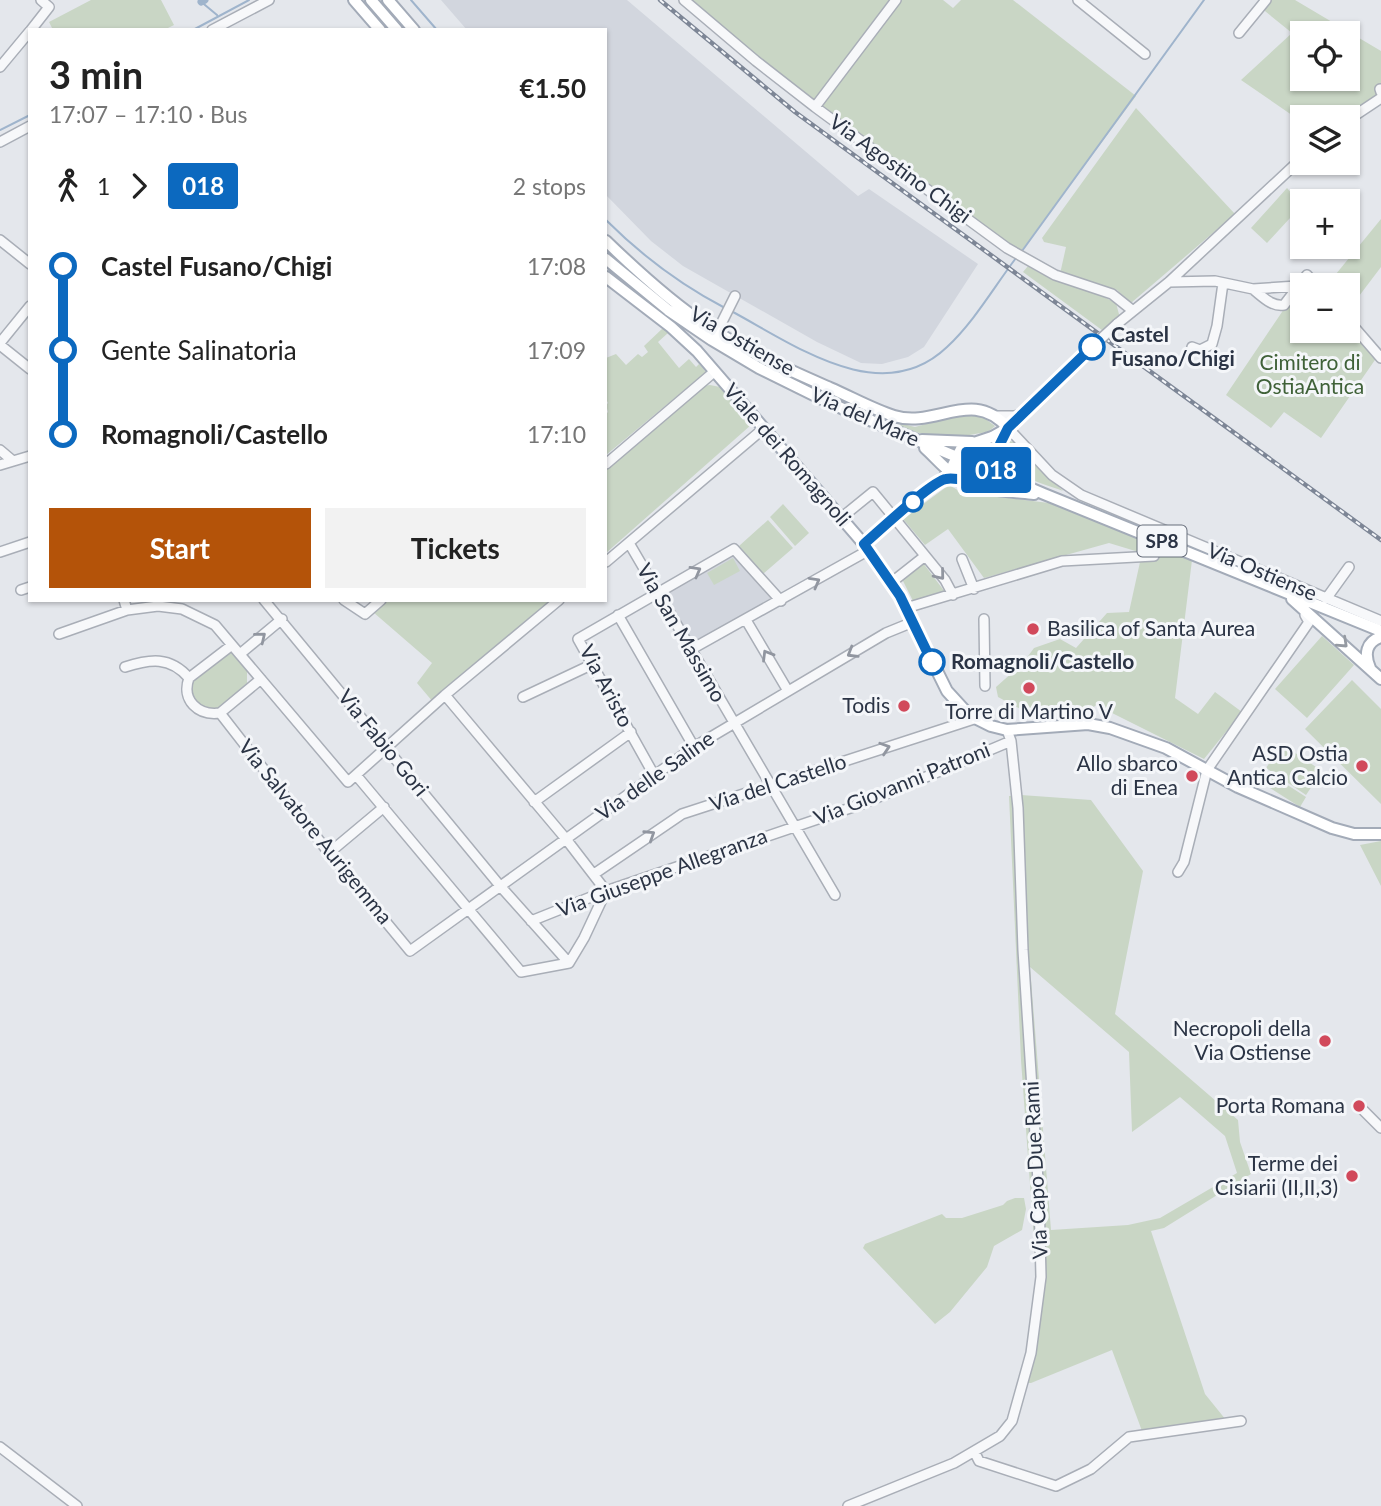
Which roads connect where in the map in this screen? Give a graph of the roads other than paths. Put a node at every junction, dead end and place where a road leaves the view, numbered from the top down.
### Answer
1 (41, 0) edge
2 (269, 0) edge
3 (354, 0) edge
4 (371, 0) edge
5 (388, 0) edge
6 (684, 0) edge
7 (896, 0) edge
8 (1078, 0) edge
9 (1266, 0) edge
10 (32, 28) edge
11 (216, 28) edge
12 (378, 28) edge
13 (395, 28) edge
14 (412, 28) edge
15 (28, 32) edge
16 (1239, 33) dead end
17 (1145, 54) dead end
18 (0, 67) edge
19 (1381, 91) edge
20 (815, 107) junction
21 (1360, 112) edge
22 (28, 127) edge
23 (0, 142) edge
24 (1290, 169) edge
25 (0, 240) edge
26 (607, 241) edge
27 (607, 260) edge
28 (28, 262) edge
29 (607, 278) edge
30 (1169, 282) junction
31 (1223, 282) junction
32 (1290, 286) edge
33 (1253, 289) junction
34 (1290, 299) edge
35 (733, 300) dead end
36 (28, 309) edge
37 (1132, 310) junction
38 (717, 332) junction
39 (1360, 334) edge
40 (0, 344) edge
41 (1192, 347) dead end
42 (1381, 358) edge
43 (28, 367) edge
44 (714, 372) junction
45 (1026, 412) junction
46 (997, 416) junction
47 (1008, 428) junction
48 (763, 429) junction
49 (916, 440) junction
50 (972, 442) junction
51 (0, 450) edge
52 (28, 457) edge
53 (998, 457) junction
54 (13, 461) junction
55 (607, 463) edge
56 (953, 464) junction
57 (0, 465) edge
58 (995, 473) junction
59 (940, 481) junction
60 (1015, 481) junction
61 (967, 482) junction
62 (1044, 494) junction
63 (895, 517) junction
64 (841, 518) junction
65 (28, 542) edge
66 (629, 543) junction
67 (867, 547) junction
68 (0, 551) edge
69 (925, 556) junction
70 (1154, 556) dead end
71 (962, 559) dead end
72 (607, 561) edge
73 (1349, 567) dead end
74 (891, 582) junction
75 (974, 589) junction
76 (1278, 590) junction
77 (657, 592) junction
78 (953, 595) junction
79 (1326, 599) junction
80 (781, 601) junction
81 (125, 602) edge
82 (266, 602) edge
83 (347, 602) edge
84 (379, 602) edge
85 (557, 602) edge
86 (906, 608) junction
87 (127, 610) junction
88 (618, 615) junction
89 (1311, 617) junction
90 (282, 620) junction
91 (746, 620) junction
92 (984, 620) dead end
93 (1381, 621) edge
94 (912, 622) junction
95 (1381, 631) edge
96 (59, 634) dead end
97 (1381, 637) edge
98 (232, 645) junction
99 (690, 650) junction
100 (240, 654) junction
101 (593, 664) junction
102 (125, 667) dead end
103 (1370, 668) junction
104 (189, 678) junction
105 (261, 679) junction
106 (1381, 679) edge
107 (985, 686) dead end
108 (788, 691) junction
109 (444, 695) junction
110 (523, 697) dead end
111 (220, 713) junction
112 (974, 719) junction
113 (733, 723) junction
114 (631, 732) junction
115 (1009, 736) junction
116 (386, 747) junction
117 (694, 747) junction
118 (1207, 770) junction
119 (356, 775) junction
120 (654, 775) junction
121 (770, 786) junction
122 (534, 802) junction
123 (384, 807) junction
124 (793, 827) junction
125 (1381, 834) edge
126 (566, 839) junction
127 (329, 852) junction
128 (1178, 872) dead end
129 (594, 874) junction
130 (501, 887) junction
131 (606, 891) junction
132 (835, 895) dead end
133 (468, 910) junction
134 (531, 921) junction
135 (410, 951) joint
136 (569, 963) junction
137 (1359, 1106) dead end
138 (1381, 1128) edge
139 (1241, 1421) dead end
140 (0, 1447) edge
141 (975, 1453) junction
142 (77, 1506) edge
143 (848, 1506) edge

1 - 10 street
2 - 11 street
3 - 12 main road
4 - 13 main road
5 - 14 main road
6 - 20 street, Via Agostino Chigi
7 - 20 street
8 - 17 street
9 - 16 street
15 - 18 street
19 - 21 street
20 - 37 street, Via Agostino Chigi
22 - 23 street
24 - 30 street
25 - 28 street
26 - 38 main road, Via Ostiense
27 - 49 main road, Via del Mare / SP8
29 - 44 main road, Viale dei Romagnoli
30 - 31 street
30 - 37 street
31 - 33 street
31 - 41 street
32 - 33 street
33 - 34 street
35 - 38 street
36 - 40 street
37 - 45 street, bridge
38 - 46 main road, Via Ostiense
39 - 42 street
40 - 43 street
44 - 48 main road, Viale dei Romagnoli
44 - 55 street
45 - 46 street
45 - 47 street
46 - 47 main road, Via Ostiense
47 - 50 main road
47 - 53 main road
47 - 79 street, Via Ostiense
48 - 64 main road, Viale dei Romagnoli
48 - 66 street
49 - 50 main road
49 - 56 main road, Via del Mare / SP8
50 - 53 street
50 - 56 main road
51 - 54 street
52 - 54 street
53 - 58 street
53 - 60 main road
54 - 57 street
56 - 58 main road, Via del Mare / SP8
56 - 59 street
56 - 61 main road
58 - 60 main road, Via del Mare / SP8
58 - 61 street
59 - 61 street
59 - 63 street
60 - 62 main road, Via del Mare / SP8
61 - 62 main road
62 - 76 main road, Via del Mare / SP8
63 - 64 street
63 - 67 street
63 - 69 street
64 - 67 main road, Viale dei Romagnoli
65 - 68 street
66 - 72 street
66 - 77 street, Via San Massimo
67 - 74 main road, Viale dei Romagnoli
80 -> 67 street
69 - 74 street
69 -> 78 street
70 - 75 street
71 - 75 street
73 - 79 street
74 - 86 main road, Viale dei Romagnoli
75 - 78 street
76 - 89 main road
76 - 95 main road, Via del Mare / SP8
77 -> 80 street, Via Aristo
77 - 88 street, Via Aristo
77 - 99 street, Via San Massimo
78 - 86 street
79 - 93 street, Via Ostiense
80 - 91 street
81 - 87 street
82 - 90 street, Via Fabio Gori
83 - 84 street
85 - 109 street
86 - 94 main road, Viale dei Romagnoli
87 - 96 street
87 - 98 street
88 - 101 street, Via Aristo
88 - 117 street
89 -> 103 main road
89 - 118 street
100 -> 90 street
90 - 116 street, Via Fabio Gori
91 - 99 street
108 -> 91 street
92 - 107 street
94 -> 108 street, Via delle Saline
94 - 112 main road, Viale dei Romagnoli
97 - 103 main road
98 - 100 street
98 - 104 street
99 - 113 street, Via San Massimo
100 - 105 street
101 - 110 street
101 - 114 street, Via Aristo
102 - 104 street
103 - 106 main road
104 - 111 street
105 - 111 street
105 - 119 street
108 - 113 street, Via delle Saline
109 - 116 street
109 - 122 street
111 - 127 street, Via Salvatore Aurigemma
112 - 115 main road, Viale dei Romagnoli
121 -> 112 street, Via del Castello
113 - 117 street, Via delle Saline
113 - 121 street, Via San Massimo
114 - 120 street, Via Aristo
114 - 122 street
115 - 118 main road, Viale dei Romagnoli
115 - 124 street, Via Giovanni Patroni
115 - 141 street, Via Capo Due Rami
116 - 119 street
116 - 130 street, Via Fabio Gori
117 - 120 street, Via delle Saline
118 - 125 main road, Viale dei Romagnoli
118 - 128 street
119 - 123 street
120 - 126 street, Via delle Saline
121 - 124 street, Via San Massimo
129 -> 121 street, Via del Castello
122 - 126 street
123 - 127 street
123 - 133 street
124 - 131 street, Via Giuseppe Allegranza
124 - 132 street, Via San Massimo
126 - 129 street
126 - 130 street, Via delle Saline
127 - 135 street, Via Salvatore Aurigemma
129 - 131 street
130 - 133 street, Via delle Saline
130 - 134 street, Via Fabio Gori
131 - 134 street, Via Giuseppe Allegranza
131 - 136 street
133 - 135 street, Via delle Saline
133 - 136 street
134 - 136 street, Via Fabio Gori
137 - 138 street
139 - 141 street
140 - 142 street
141 - 143 street, Via Capo Due Rami

